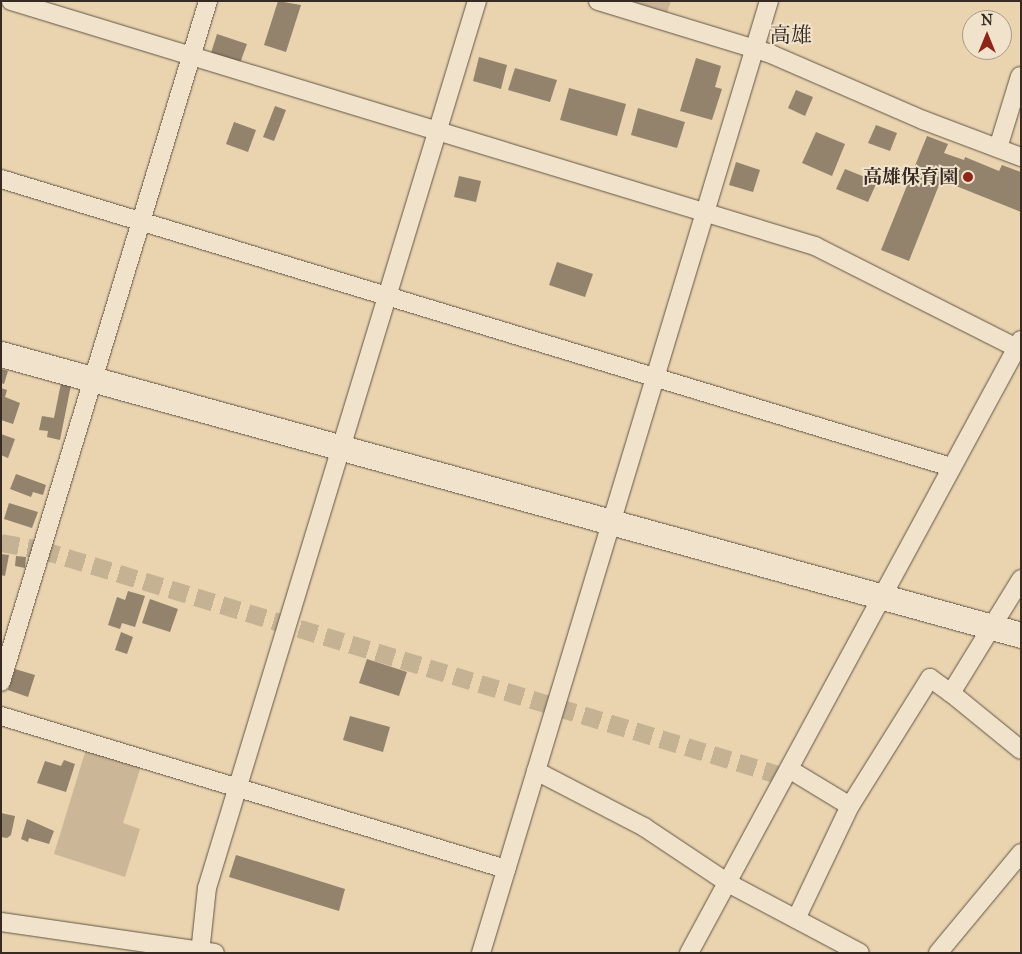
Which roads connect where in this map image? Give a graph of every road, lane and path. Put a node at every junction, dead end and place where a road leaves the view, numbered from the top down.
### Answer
1 (11, 1) edge
2 (208, 1) edge
3 (477, 1) edge
4 (598, 1) edge
5 (769, 1) edge
6 (754, 49) junction
7 (192, 57) junction
8 (1020, 76) edge
9 (437, 133) junction
10 (998, 148) junction
11 (1021, 157) edge
12 (1, 179) edge
13 (706, 214) junction
14 (141, 221) junction
15 (386, 296) junction
16 (1020, 346) edge
17 (1, 354) edge
18 (654, 377) junction
19 (94, 379) junction
20 (340, 447) junction
21 (951, 468) junction
22 (612, 522) junction
23 (1021, 579) edge
24 (883, 596) junction
25 (992, 626) junction
26 (1021, 634) edge
27 (1, 682) edge
28 (951, 693) junction
29 (1, 716) edge
30 (1021, 750) edge
31 (789, 769) junction
32 (536, 771) junction
33 (237, 787) junction
34 (850, 806) junction
35 (1021, 853) edge
36 (506, 869) junction
37 (728, 883) junction
38 (796, 919) junction
39 (1, 922) edge
40 (205, 952) edge
41 (481, 953) edge
42 (689, 953) edge
43 (860, 953) edge
44 (938, 953) edge

1 - 7 street
2 - 7 street
3 - 9 street
4 - 6 street
5 - 6 street
6 - 10 street
6 - 13 street
7 - 9 street
7 - 14 street
8 - 10 street
9 - 13 street
9 - 15 street
10 - 11 street
12 - 14 street
13 - 16 street
13 - 18 street
14 - 15 street
14 - 19 street
15 - 18 street
15 - 20 street
16 - 21 street
17 - 19 street
18 - 21 street
18 - 22 street
19 - 20 street
19 - 27 street
20 - 22 street
20 - 33 street
21 - 24 street
22 - 24 street
22 - 32 street
23 - 25 street
24 - 25 street
24 - 31 street
25 - 26 street
25 - 28 street
28 - 30 street
28 - 34 street
29 - 33 street
31 - 34 street
31 - 37 street
32 - 36 street
32 - 37 street
33 - 36 street
33 - 40 street
34 - 38 street
35 - 44 street
36 - 41 street
37 - 38 street
37 - 42 street
38 - 43 street
39 - 40 street

